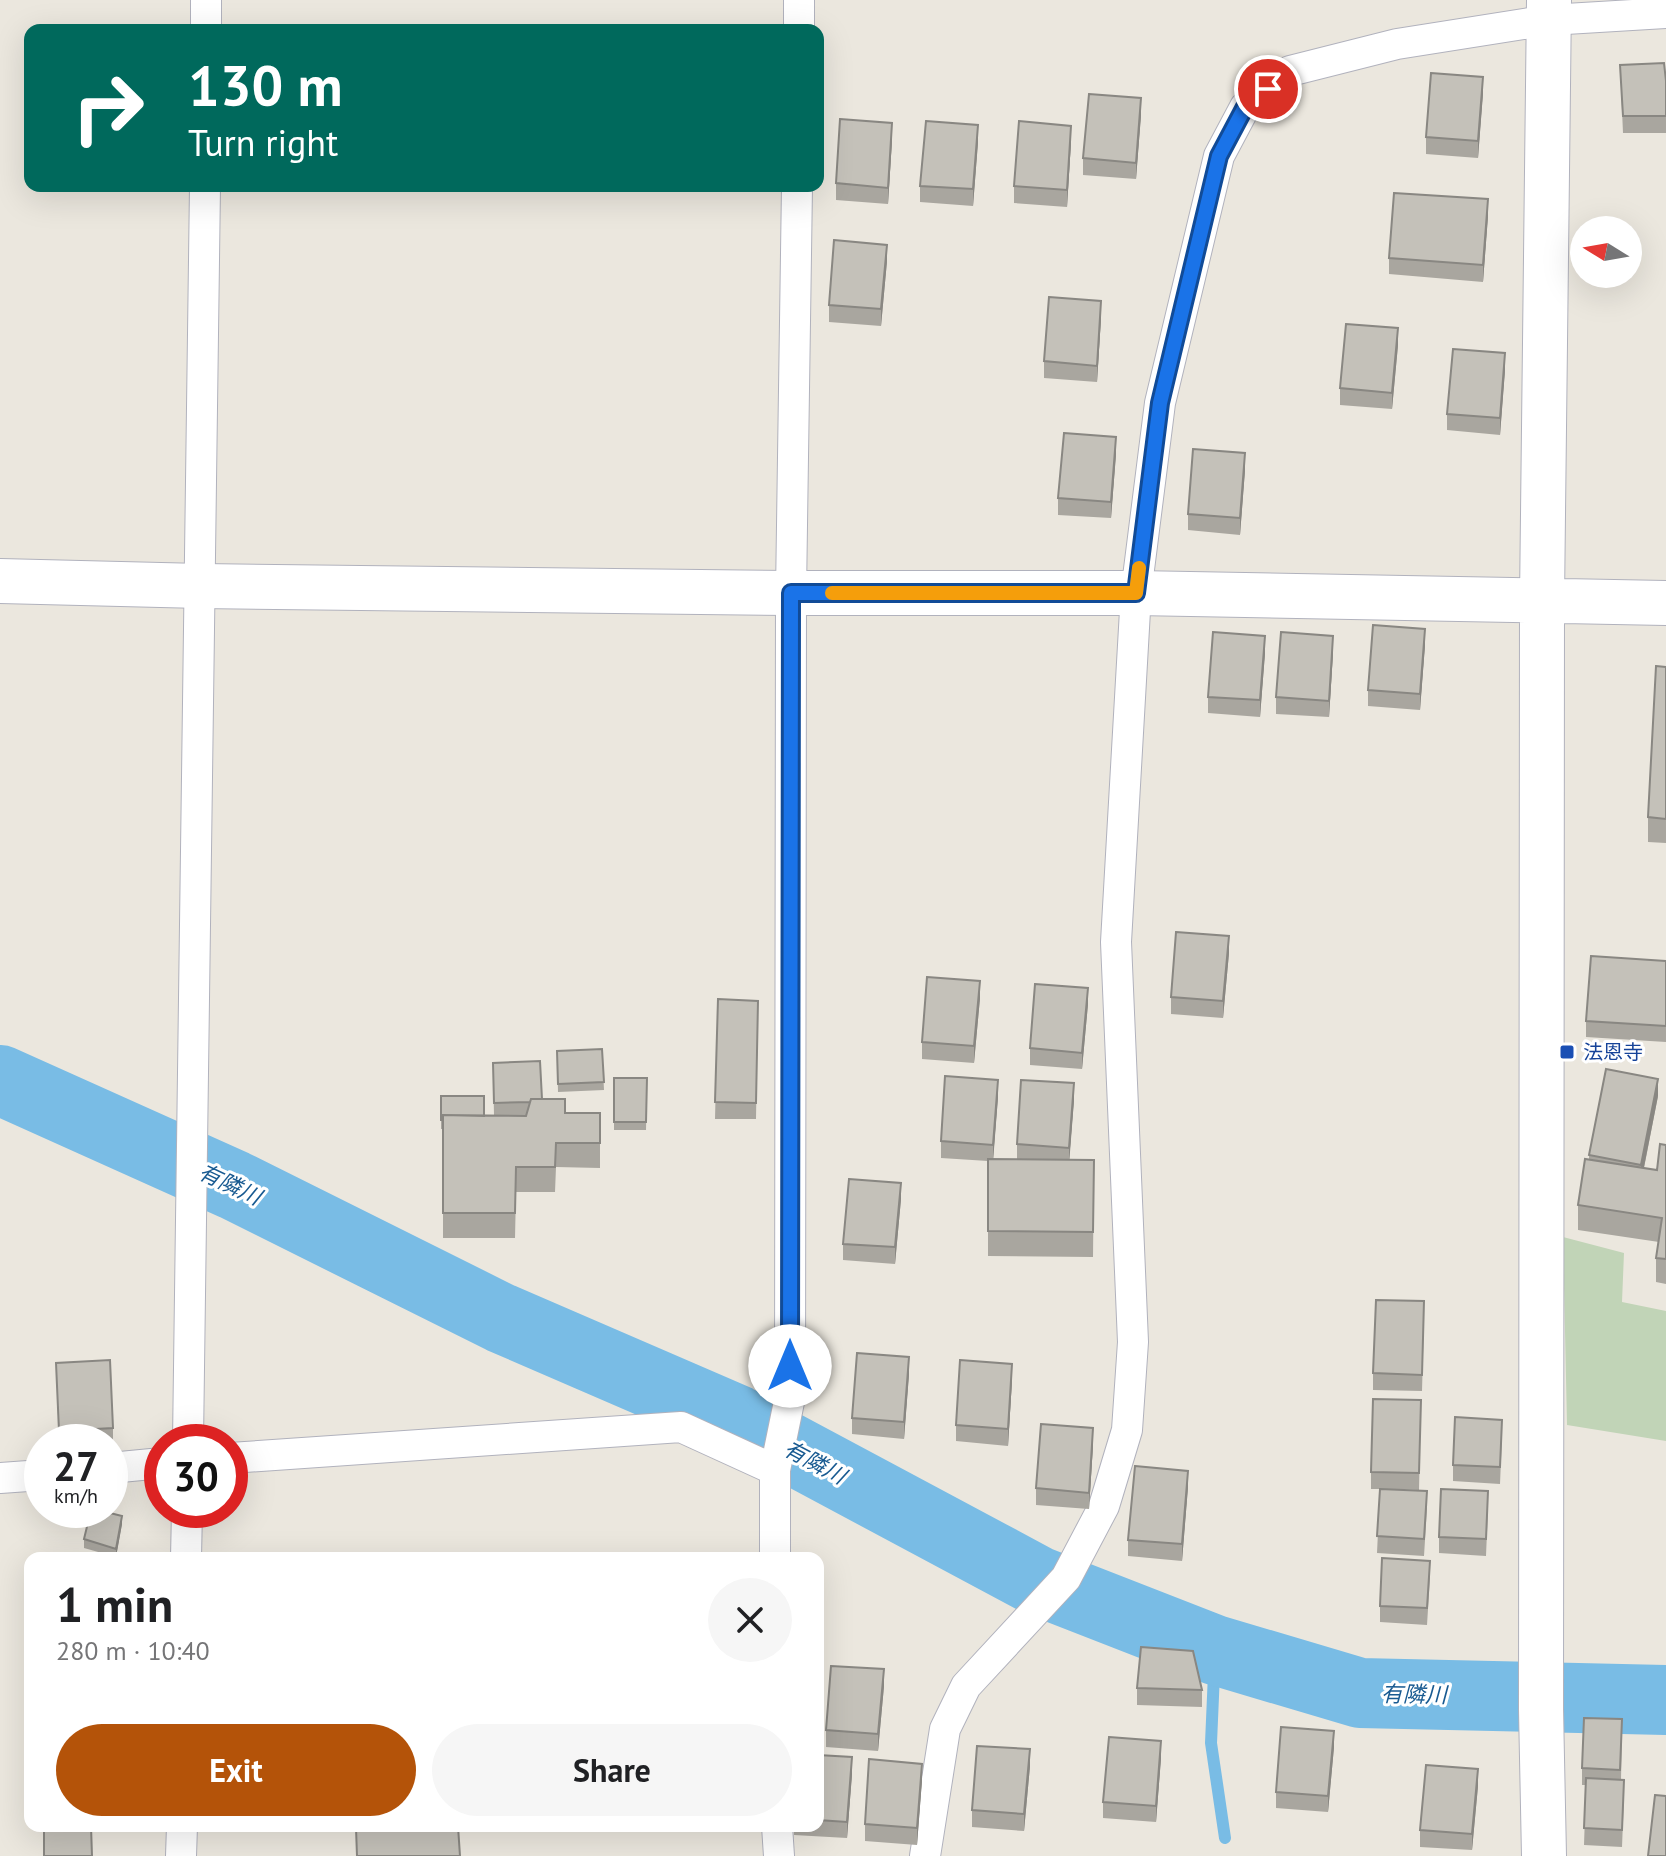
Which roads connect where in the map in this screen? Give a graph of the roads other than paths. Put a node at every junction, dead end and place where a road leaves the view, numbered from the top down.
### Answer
1 (206, 0) edge
2 (799, 0) edge
3 (1549, 10) edge
4 (1666, 13) edge
5 (206, 24) edge
6 (799, 24) edge
7 (205, 192) edge
8 (797, 192) edge
9 (0, 581) edge
10 (201, 586) junction
11 (791, 593) junction
12 (1136, 593) junction
13 (1542, 600) junction
14 (1666, 603) edge
15 (188, 1424) edge
16 (248, 1457) edge
17 (775, 1468) junction
18 (24, 1476) edge
19 (0, 1478) edge
20 (187, 1528) edge
21 (186, 1552) edge
22 (775, 1552) edge
23 (182, 1832) edge
24 (777, 1832) edge
25 (181, 1856) edge
26 (779, 1856) edge
27 (925, 1856) edge
28 (1544, 1856) edge

1 - 5 street
2 - 6 street
3 - 4 street
3 - 12 street
3 - 13 street
7 - 10 street
8 - 11 street
9 - 10 street
10 - 11 street
10 - 15 street
11 - 12 street
11 - 17 street
12 - 13 street
12 - 27 street
13 - 14 street
13 - 28 street
16 - 17 street
17 - 22 street
18 - 19 street
20 - 21 street
23 - 25 street
24 - 26 street

